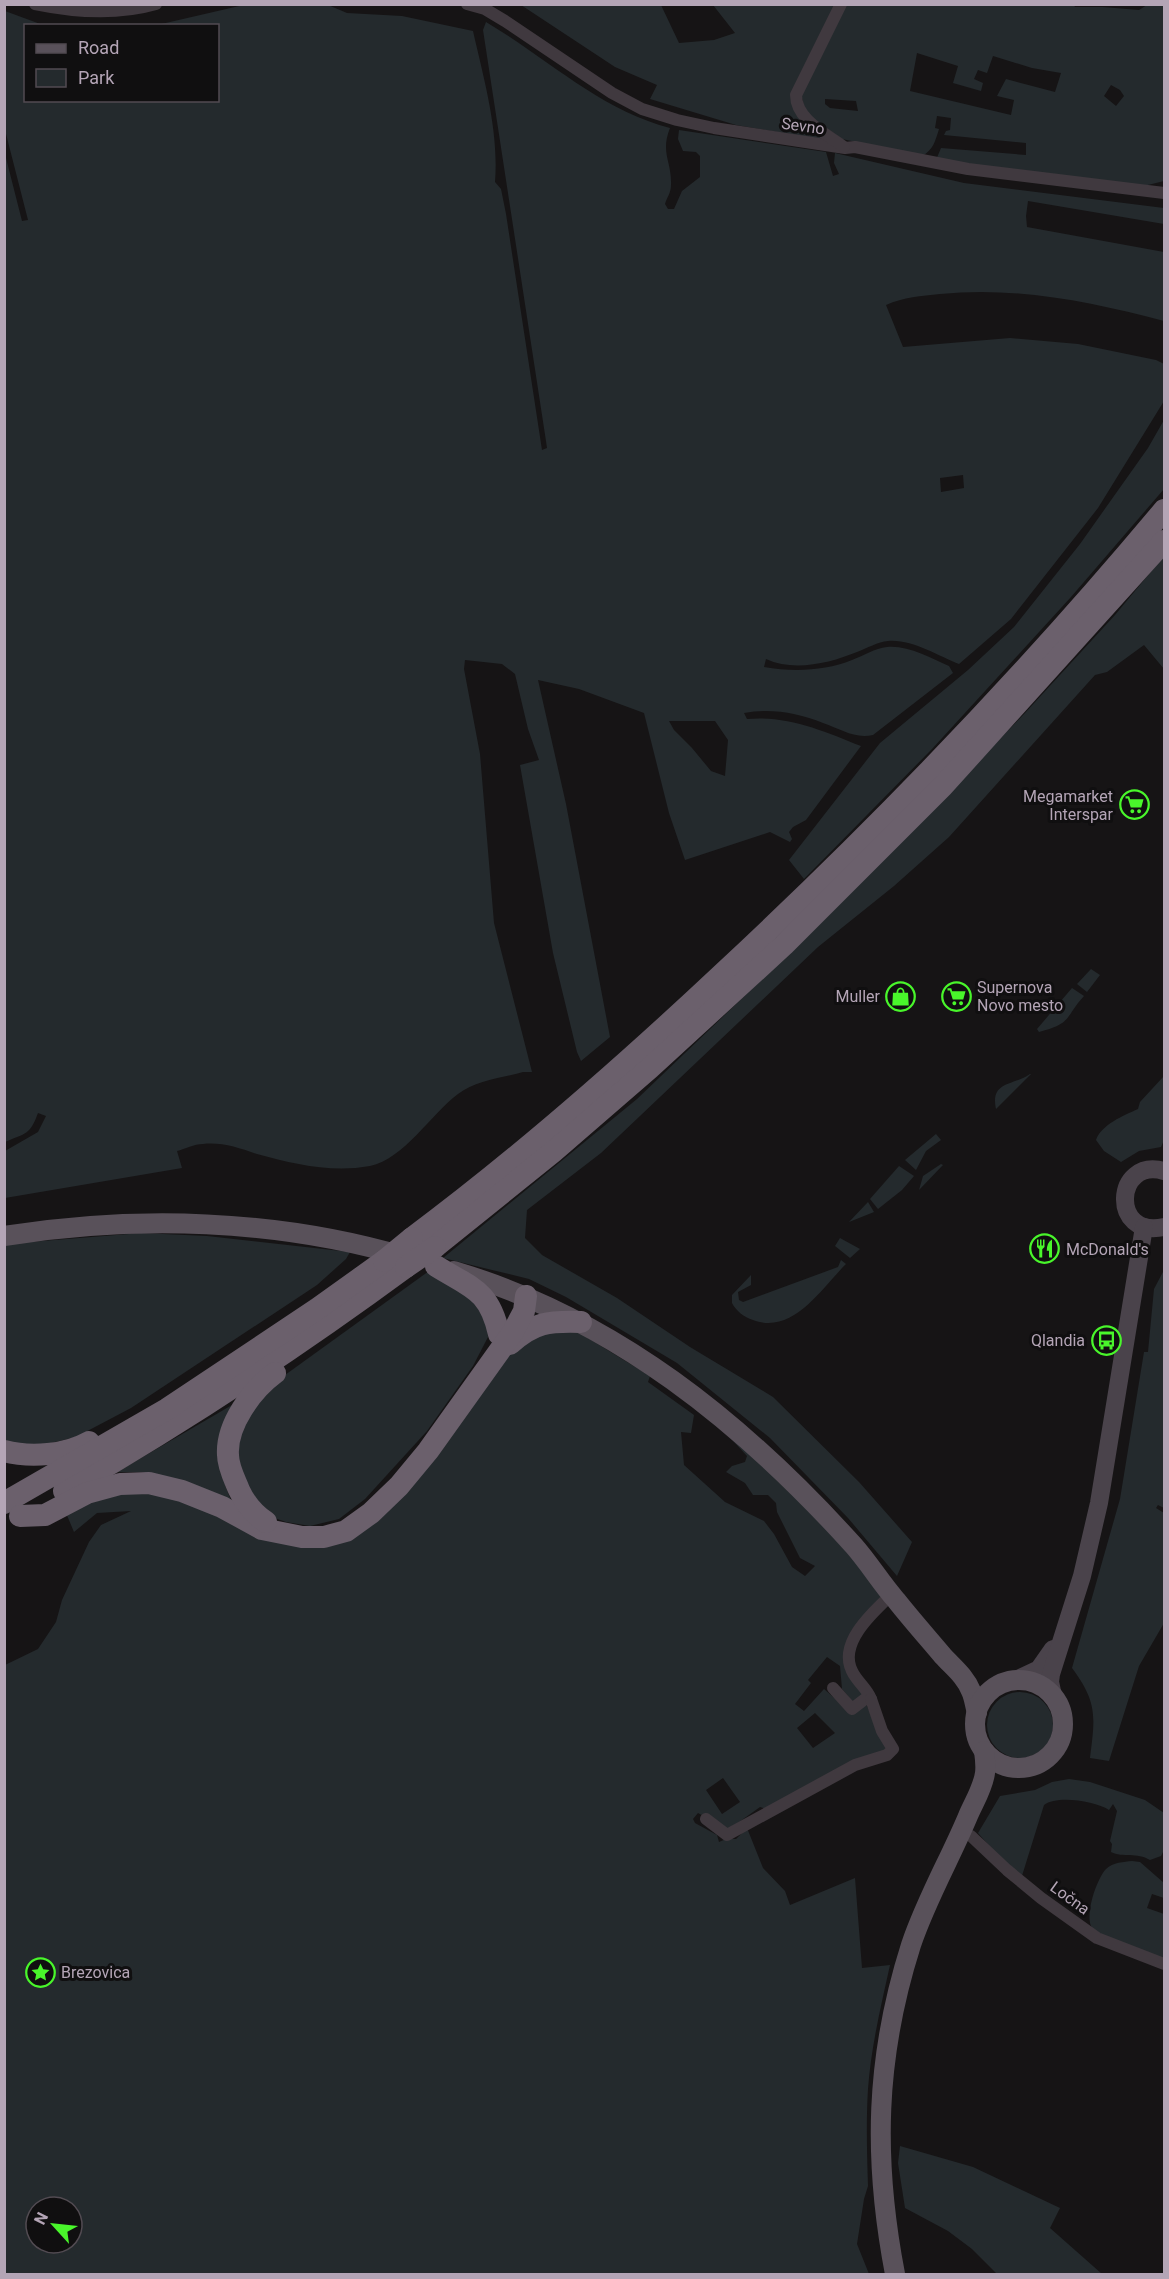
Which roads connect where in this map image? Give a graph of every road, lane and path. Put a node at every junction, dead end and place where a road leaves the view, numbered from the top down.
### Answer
1 (35, 4) edge
2 (156, 4) edge
3 (467, 4) edge
4 (841, 4) edge
5 (845, 148) junction
6 (1164, 193) edge
7 (1164, 510) edge
8 (1164, 541) edge
9 (1164, 1171) edge
10 (1144, 1227) junction
11 (1164, 1227) edge
12 (4, 1236) edge
13 (435, 1256) junction
14 (526, 1296) junction
15 (581, 1323) junction
16 (314, 1334) junction
17 (495, 1352) junction
18 (167, 1409) junction
19 (4, 1451) edge
20 (10, 1515) edge
21 (286, 1532) junction
22 (891, 1595) junction
23 (1069, 1618) junction
24 (961, 1674) junction
25 (1009, 1682) junction
26 (833, 1688) dead end
27 (1053, 1696) junction
28 (871, 1699) junction
29 (977, 1713) junction
30 (984, 1750) junction
31 (1021, 1768) junction
32 (706, 1820) dead end
33 (967, 1831) junction
34 (1164, 1964) edge
35 (895, 2274) edge

1 - 2 street
3 - 5 street, Sevno
4 - 5 street
5 - 6 street, Sevno
7 - 18 highway, bridge
8 - 13 highway
9 - 10 main road
10 - 11 main road
10 - 23 main road
12 - 13 main road
13 - 14 main road
13 - 16 highway, bridge
13 - 17 highway
14 - 15 main road
14 - 17 highway
15 - 17 highway
15 - 22 main road
16 - 20 highway
16 - 21 highway
17 - 21 highway
18 - 19 highway
18 - 20 highway
20 - 21 highway
22 - 24 main road
22 - 28 street
23 - 25 main road
23 - 27 main road
24 - 25 main road
24 - 29 main road
25 - 27 main road
25 - 29 main road
26 - 28 street
27 - 31 main road
28 - 32 street
29 - 30 main road
30 - 31 main road
30 - 33 main road
31 - 33 main road
33 - 34 street, Ločna
33 - 35 main road

